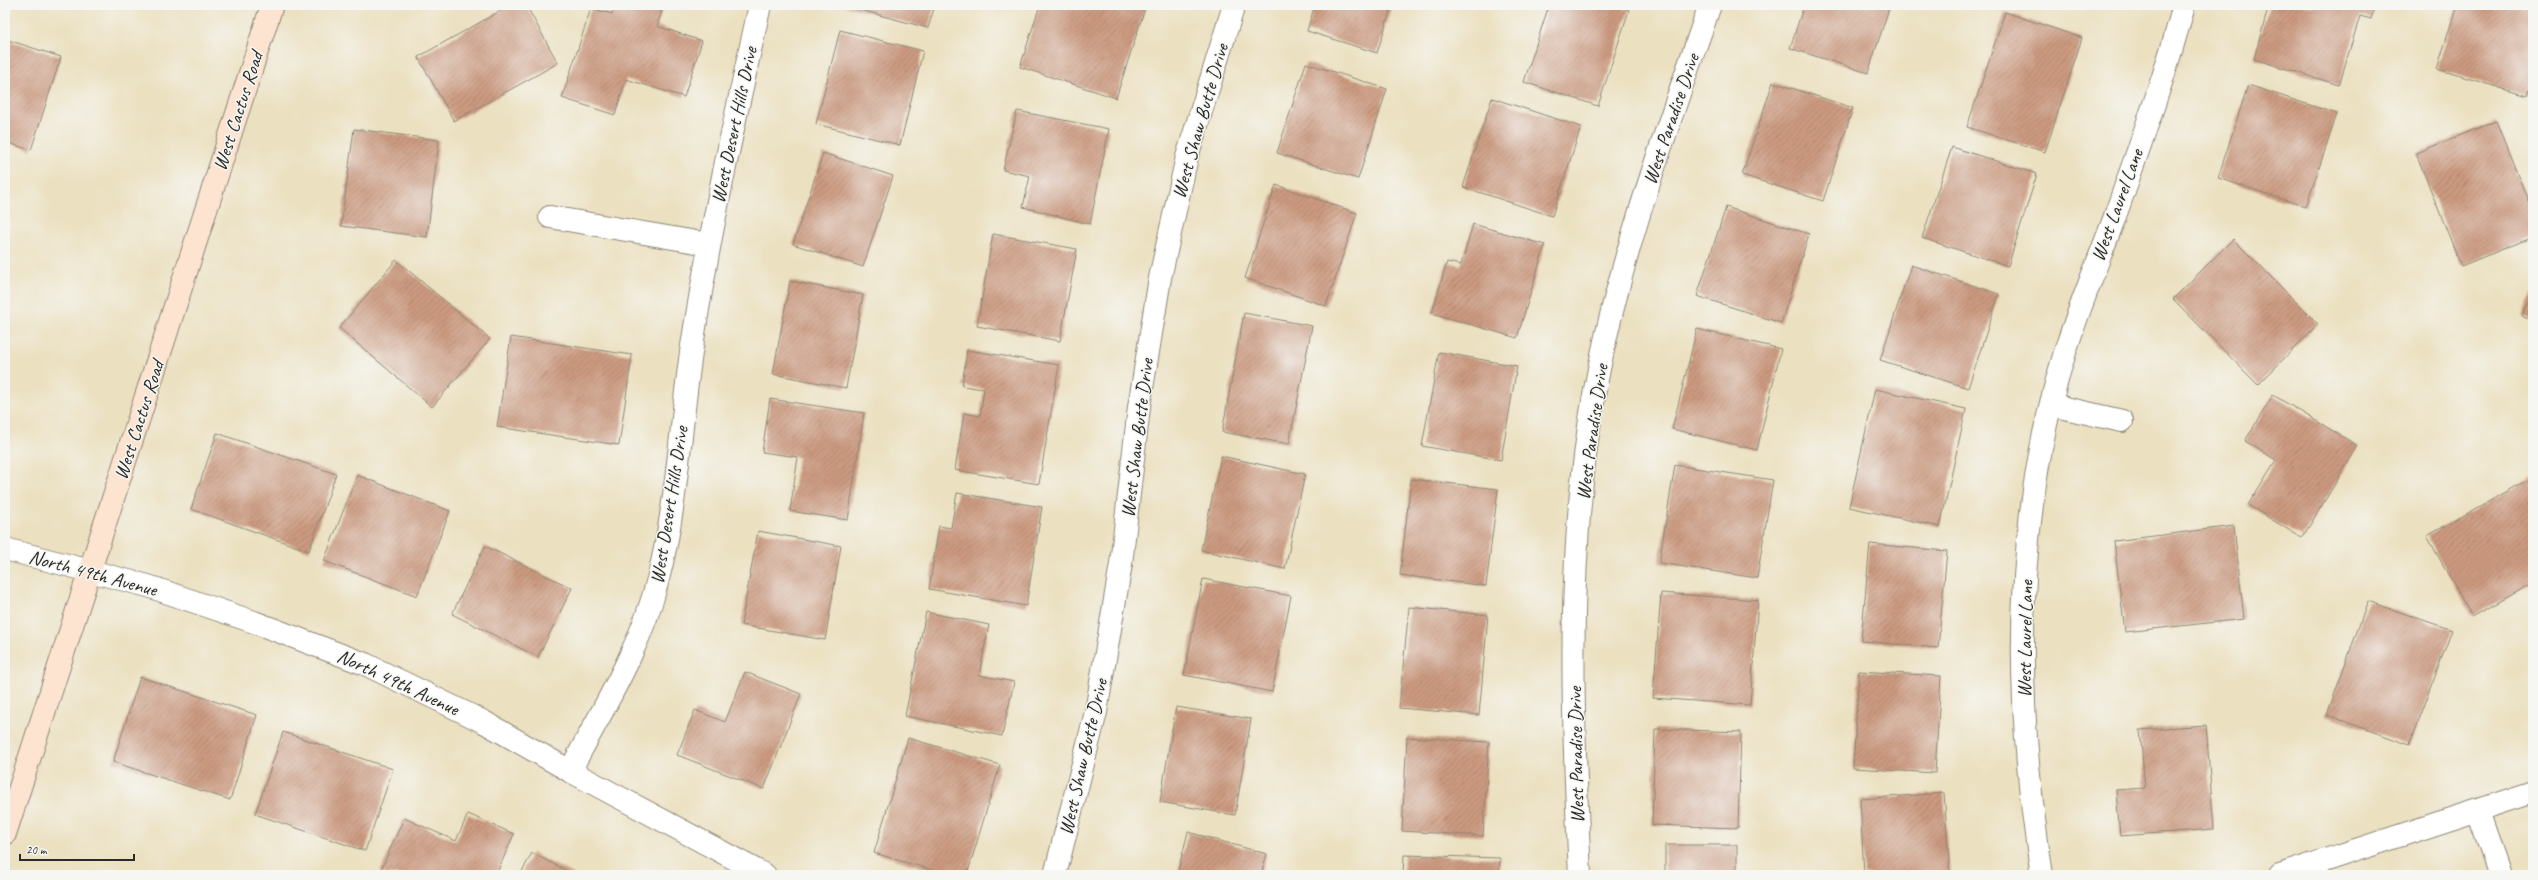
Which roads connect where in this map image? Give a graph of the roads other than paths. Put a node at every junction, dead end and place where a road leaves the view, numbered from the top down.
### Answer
1 (272, 5) edge
2 (760, 5) edge
3 (1234, 5) edge
4 (1710, 5) edge
5 (2184, 5) edge
6 (550, 217) dead end
7 (708, 244) junction
8 (2052, 405) junction
9 (2122, 421) dead end
10 (5, 549) edge
11 (91, 571) junction
12 (570, 771) junction
13 (2533, 792) edge
14 (2478, 810) junction
15 (5, 834) edge
16 (765, 875) edge
17 (1055, 875) edge
18 (1580, 875) edge
19 (2042, 875) edge
20 (2280, 875) edge
21 (2500, 875) edge

1 - 11 main road, West Cactus Road
2 - 7 street, West Desert Hills Drive
3 - 17 street, West Shaw Butte Drive
4 - 18 street, West Paradise Drive
5 - 8 street, West Laurel Lane
6 - 7 street
7 - 12 street, West Desert Hills Drive
8 - 9 street
8 - 19 street, West Laurel Lane
10 - 11 street, North 49th Avenue
11 - 12 street, North 49th Avenue
11 - 15 main road, West Cactus Road
12 - 16 street, North 49th Avenue
13 - 14 street
14 - 20 street
14 - 21 street

